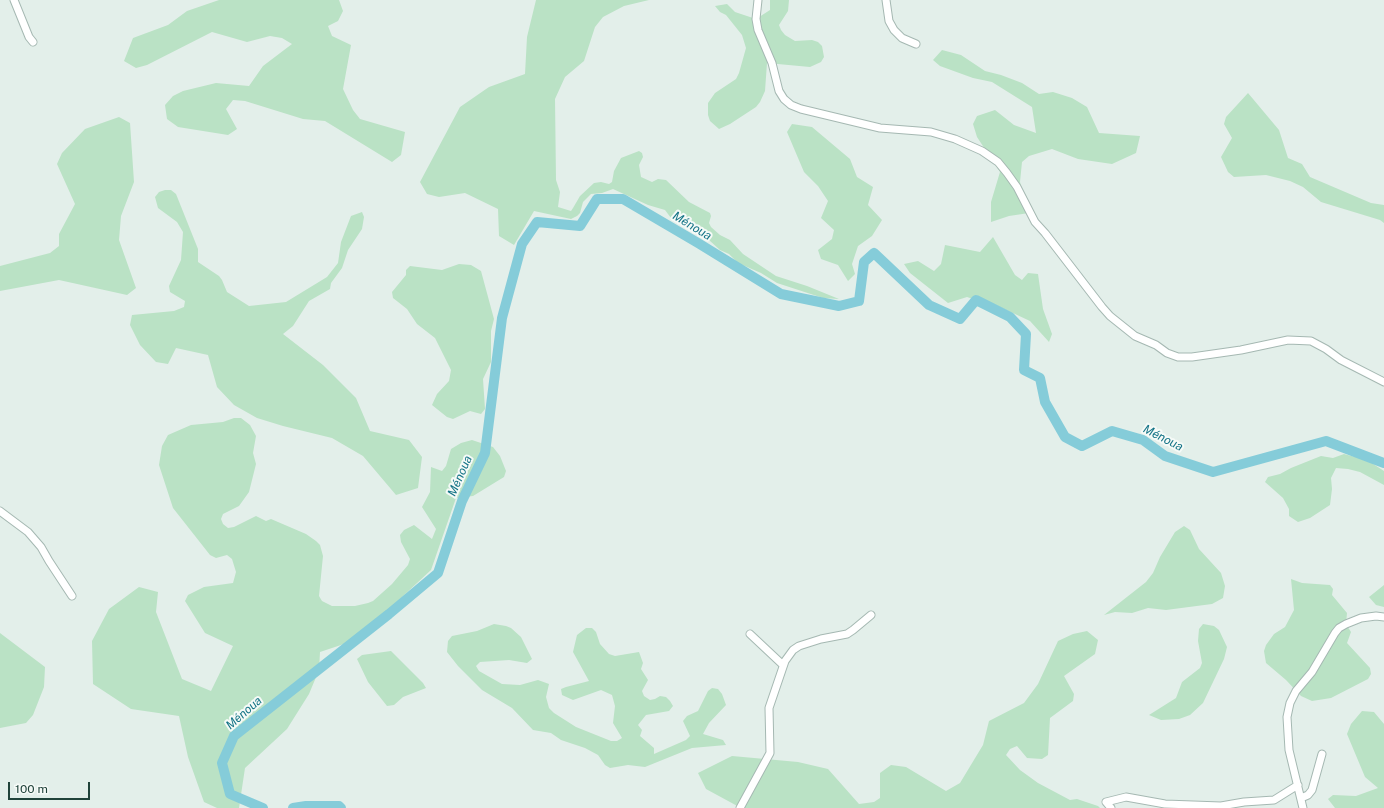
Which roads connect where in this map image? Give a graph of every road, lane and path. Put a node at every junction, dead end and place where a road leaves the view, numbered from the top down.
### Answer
1 (14, 0) edge
2 (758, 0) edge
3 (886, 0) edge
4 (33, 42) dead end
5 (916, 44) dead end
6 (1384, 382) edge
7 (0, 511) edge
8 (72, 596) dead end
9 (871, 615) dead end
10 (1384, 617) edge
11 (750, 634) dead end
12 (783, 665) junction
13 (1322, 754) dead end
14 (1298, 785) junction
15 (1301, 798) junction
16 (740, 808) edge
17 (1111, 808) edge
18 (1303, 808) edge

1 - 4 street
2 - 6 street
3 - 5 street
7 - 8 street
9 - 12 street
10 - 14 street
11 - 12 street
12 - 16 street
13 - 15 street
14 - 15 street
14 - 17 street
15 - 18 street

